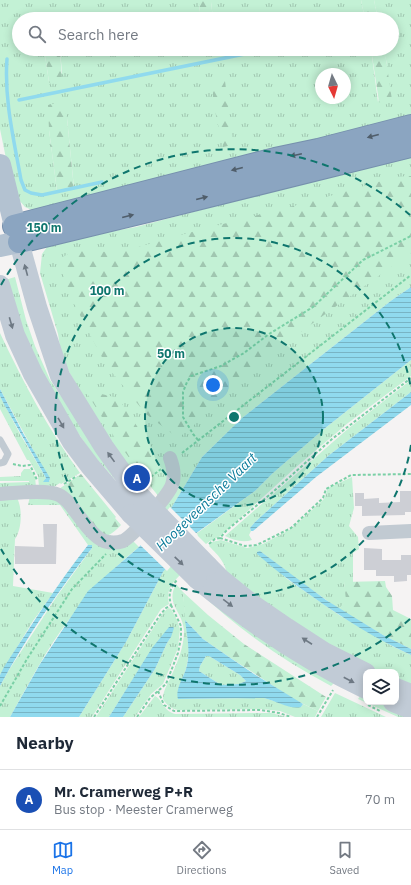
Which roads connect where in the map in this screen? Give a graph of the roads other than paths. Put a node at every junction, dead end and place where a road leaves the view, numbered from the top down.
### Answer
1 (411, 126) edge
2 (411, 146) edge
3 (0, 165) edge
4 (8, 236) edge
5 (0, 285) edge
6 (0, 440) edge
7 (171, 460) road end
8 (2, 462) edge
9 (0, 494) edge
10 (140, 498) junction
11 (411, 531) edge
12 (369, 533) dead end
13 (198, 567) junction
14 (363, 672) edge
15 (363, 687) edge
16 (399, 689) edge
17 (411, 694) edge
18 (399, 704) edge
19 (411, 709) edge

1 -> 4 highway
4 -> 2 highway
3 - 4 main road
10 -> 4 main road
5 -> 10 main road
6 - 8 lane
7 - 9 street
10 - 13 main road, bridge
11 - 12 street
14 -> 13 main road
13 -> 15 main road
16 - 17 main road
18 - 19 main road

